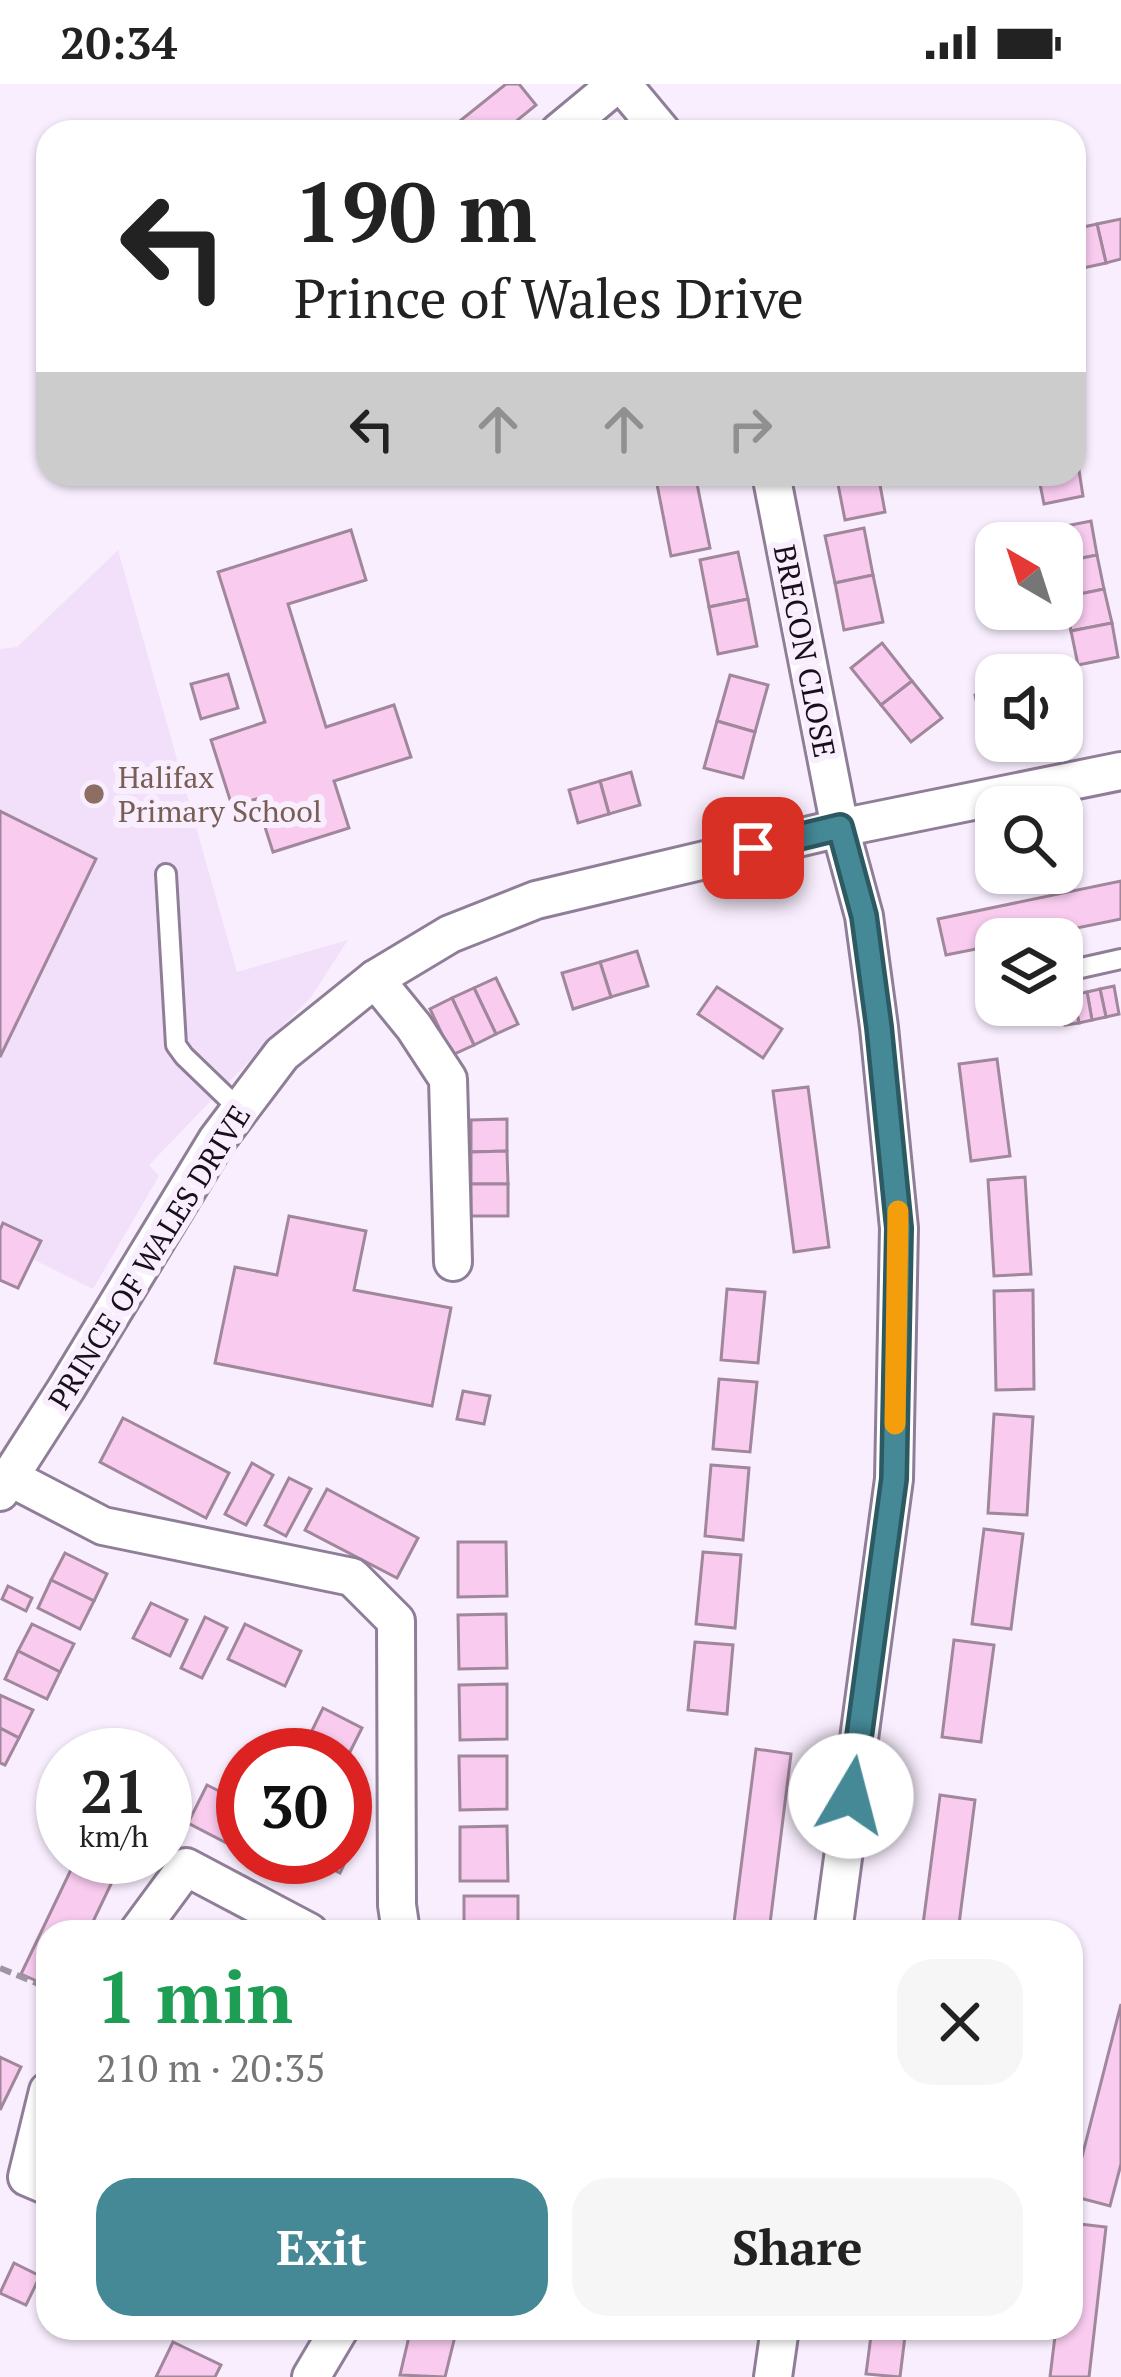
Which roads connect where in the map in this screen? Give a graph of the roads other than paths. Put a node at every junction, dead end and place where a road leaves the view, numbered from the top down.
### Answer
1 (620, 84) edge
2 (574, 120) edge
3 (652, 120) edge
4 (772, 486) edge
5 (1121, 770) edge
6 (840, 827) junction
7 (166, 874) dead end
8 (1121, 959) edge
9 (1083, 968) edge
10 (375, 979) junction
11 (240, 1110) junction
12 (453, 1262) dead end
13 (4, 1484) edge
14 (147, 1920) edge
15 (286, 1920) edge
16 (399, 1920) edge
17 (835, 1920) edge
18 (36, 2140) edge
19 (36, 2181) edge
20 (333, 2340) edge
21 (778, 2340) edge
22 (311, 2377) edge
23 (773, 2377) edge

1 - 2 street
1 - 3 street
4 - 6 street, BRECON CLOSE
5 - 6 street, PRINCE OF WALES DRIVE
6 - 10 street, PRINCE OF WALES DRIVE
6 - 17 street, BRECON CLOSE
7 - 11 lane
8 - 9 lane
10 - 11 street, PRINCE OF WALES DRIVE
10 - 12 street
11 - 13 street, PRINCE OF WALES DRIVE
13 - 16 street
14 - 15 street
18 - 19 street
20 - 22 street
21 - 23 street

